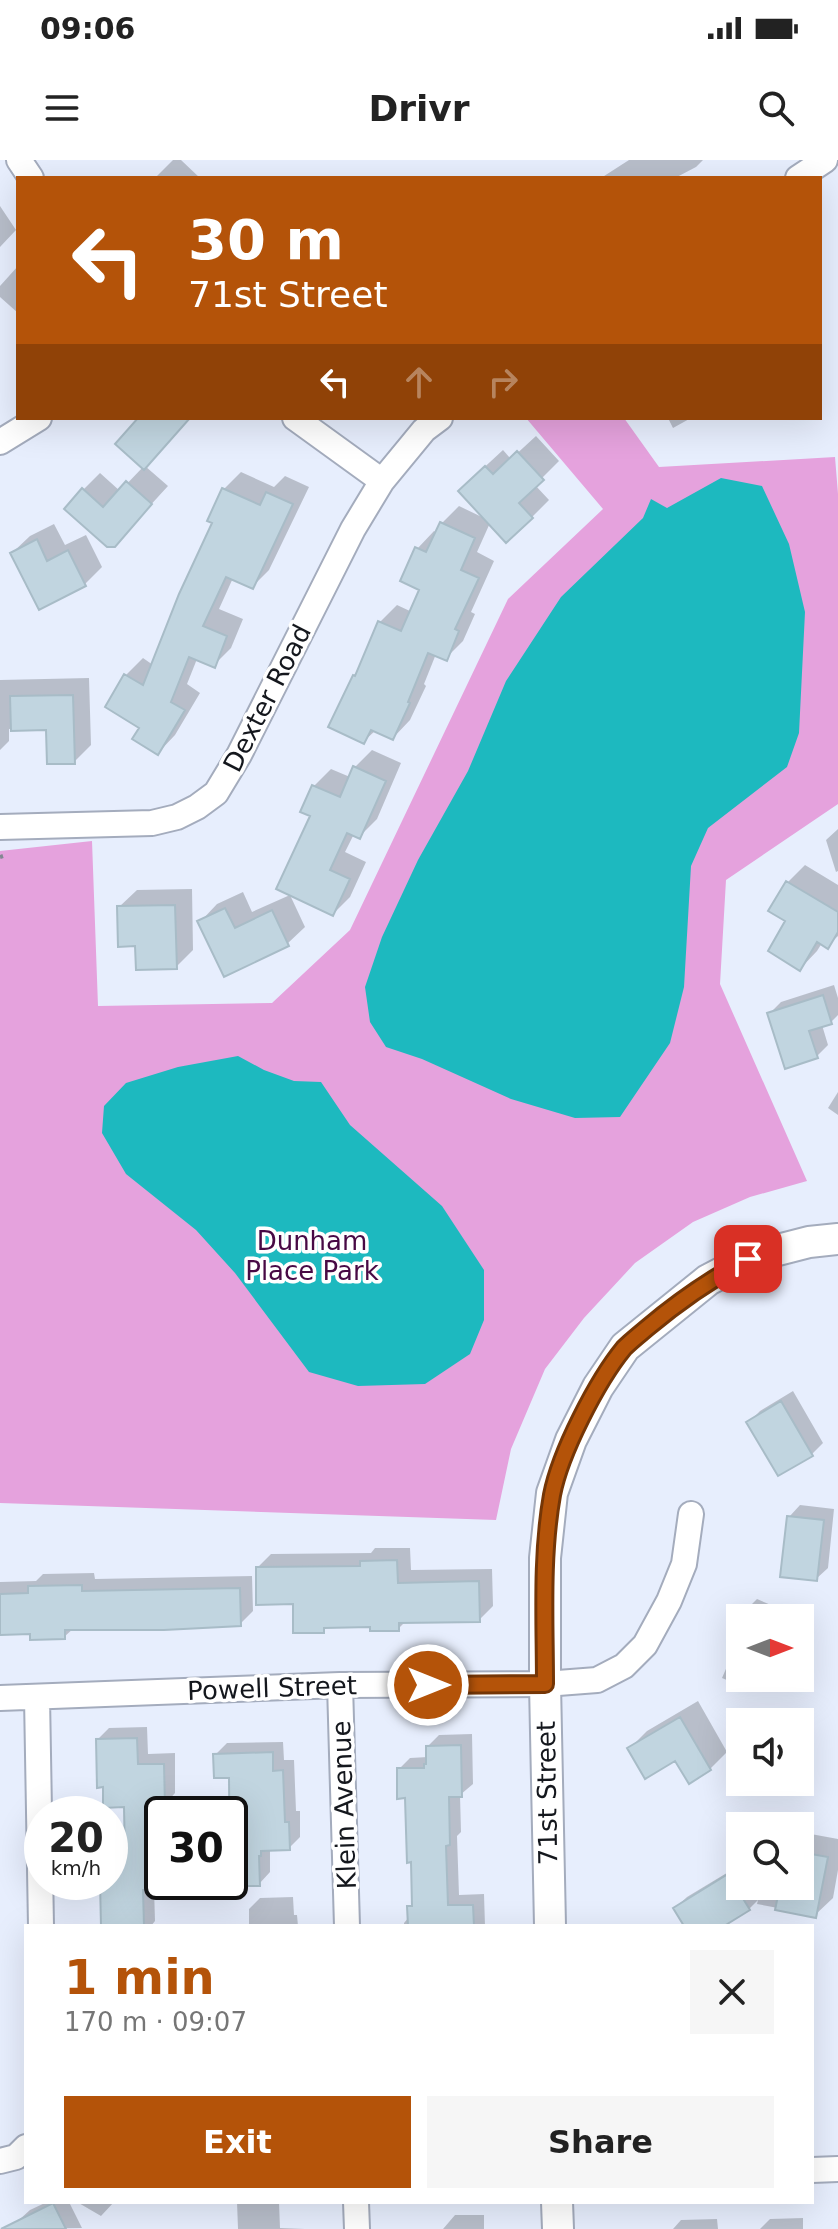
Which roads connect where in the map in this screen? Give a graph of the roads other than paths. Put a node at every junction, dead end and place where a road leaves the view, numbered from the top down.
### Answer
1 (825, 160) edge
2 (801, 176) edge
3 (36, 420) edge
4 (298, 420) edge
5 (437, 420) edge
6 (0, 442) edge
7 (382, 481) junction
8 (0, 827) edge
9 (838, 1239) edge
10 (691, 1514) dead end
11 (545, 1684) junction
12 (340, 1685) junction
13 (37, 1697) junction
14 (0, 1698) edge
15 (41, 1924) edge
16 (347, 1924) edge
17 (550, 1924) edge
18 (24, 2149) edge
19 (0, 2161) edge
20 (838, 2169) edge
21 (814, 2170) edge
22 (356, 2204) edge
23 (557, 2204) edge
24 (357, 2229) edge
25 (558, 2229) edge

1 - 2 street
3 - 6 street
4 - 7 street
5 - 7 street, Dexter Road
7 - 8 street, Dexter Road
9 - 11 street, 71st Street
10 - 11 street, Powell Street
11 - 12 street, Powell Street
11 - 17 street, 71st Street
12 - 13 street, Powell Street
12 - 16 street, Klein Avenue
13 - 14 street, Powell Street
13 - 15 street
18 - 19 street
20 - 21 street
22 - 24 street
23 - 25 street

